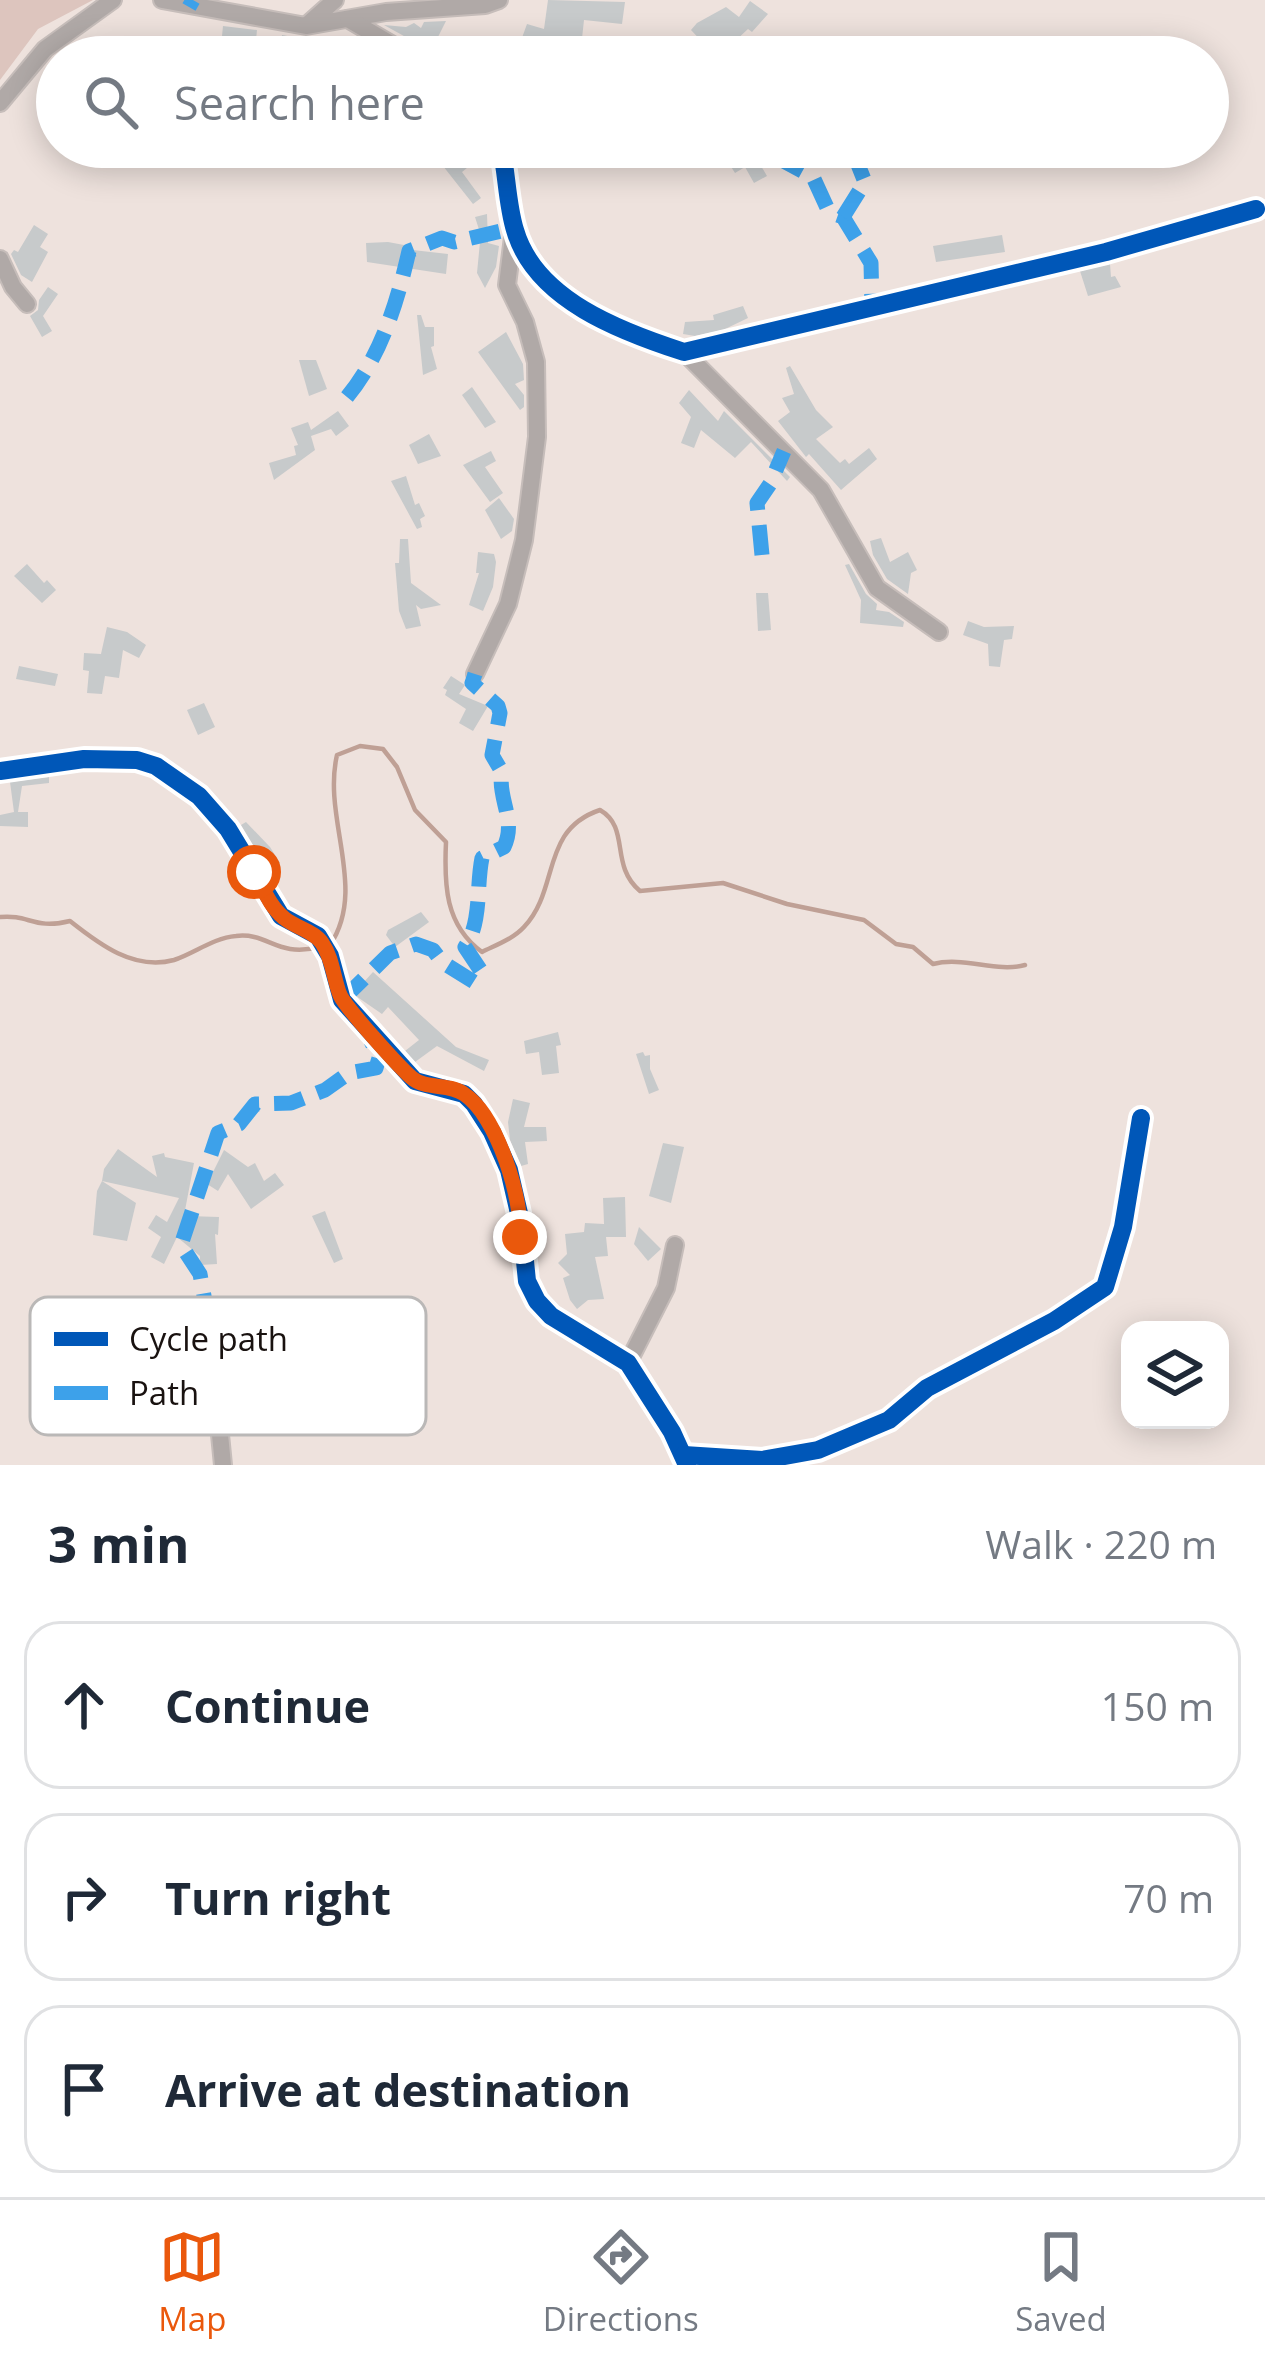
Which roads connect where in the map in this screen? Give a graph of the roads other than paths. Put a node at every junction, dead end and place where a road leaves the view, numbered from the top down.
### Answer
1 (113, 0) edge
2 (161, 0) edge
3 (334, 0) edge
4 (499, 0) edge
5 (347, 18) junction
6 (306, 26) junction
7 (63, 36) edge
8 (377, 36) edge
9 (36, 60) edge
10 (0, 103) edge
11 (504, 168) edge
12 (1256, 209) dead end
13 (514, 228) junction
14 (0, 259) edge
15 (27, 304) dead end
16 (684, 352) junction
17 (939, 632) dead end
18 (475, 674) dead end
19 (0, 771) edge
20 (1141, 1118) dead end
21 (675, 1245) dead end
22 (628, 1363) junction
23 (220, 1435) edge
24 (686, 1460) edge
25 (223, 1465) edge

1 - 7 street
2 - 6 street
3 - 6 street
4 - 5 street
5 - 6 street
5 - 8 street
9 - 10 street
11 - 13 street
12 - 16 street
13 - 16 street
13 - 18 street
14 - 15 street
16 - 17 street
19 - 22 street
20 - 24 street
21 - 22 street
22 - 24 street
23 - 25 street

